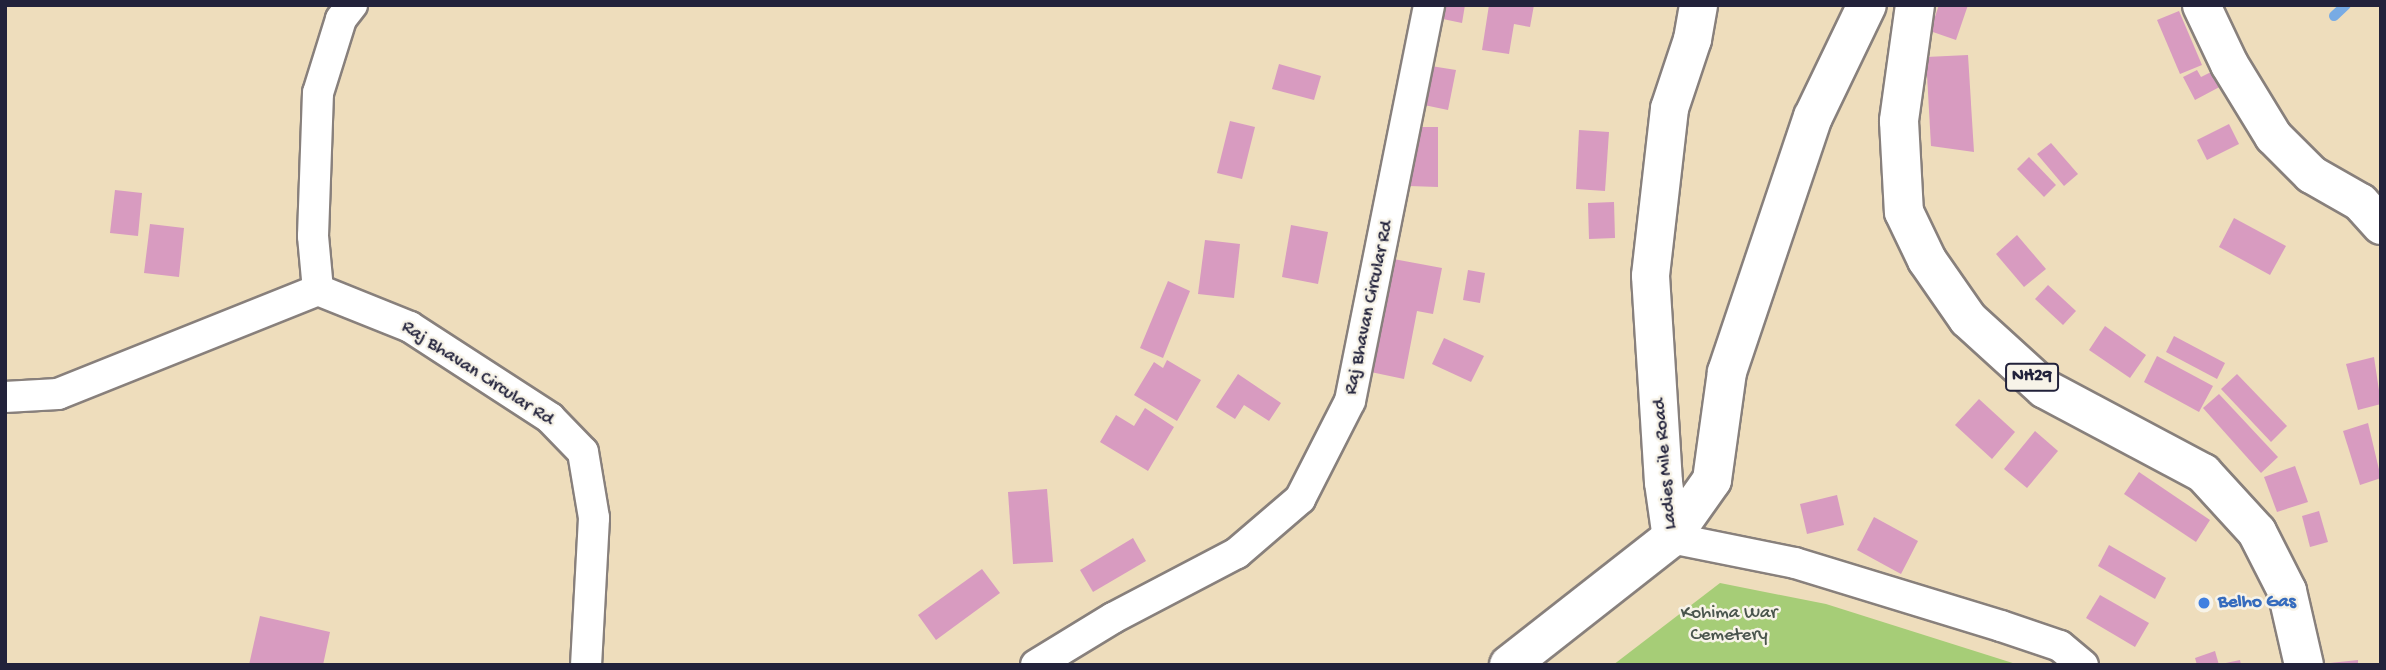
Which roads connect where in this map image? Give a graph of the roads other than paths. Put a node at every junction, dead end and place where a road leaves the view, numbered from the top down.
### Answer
1 (352, 5) edge
2 (1429, 5) edge
3 (1698, 5) edge
4 (1867, 5) edge
5 (1915, 5) edge
6 (2201, 5) edge
7 (2381, 225) edge
8 (318, 290) junction
9 (5, 397) edge
10 (1671, 538) junction
11 (586, 665) edge
12 (1036, 665) edge
13 (1509, 665) edge
14 (2083, 665) edge
15 (2304, 665) edge

1 - 8 street
2 - 12 street, Raj Bhavan Circular Rd
3 - 10 street, Ladies Mile Road
4 - 10 main road
5 - 15 main road, NH29
6 - 7 street
8 - 9 street
8 - 11 street, Raj Bhavan Circular Rd
10 - 13 main road
10 - 14 street, Ladies Mile Road

